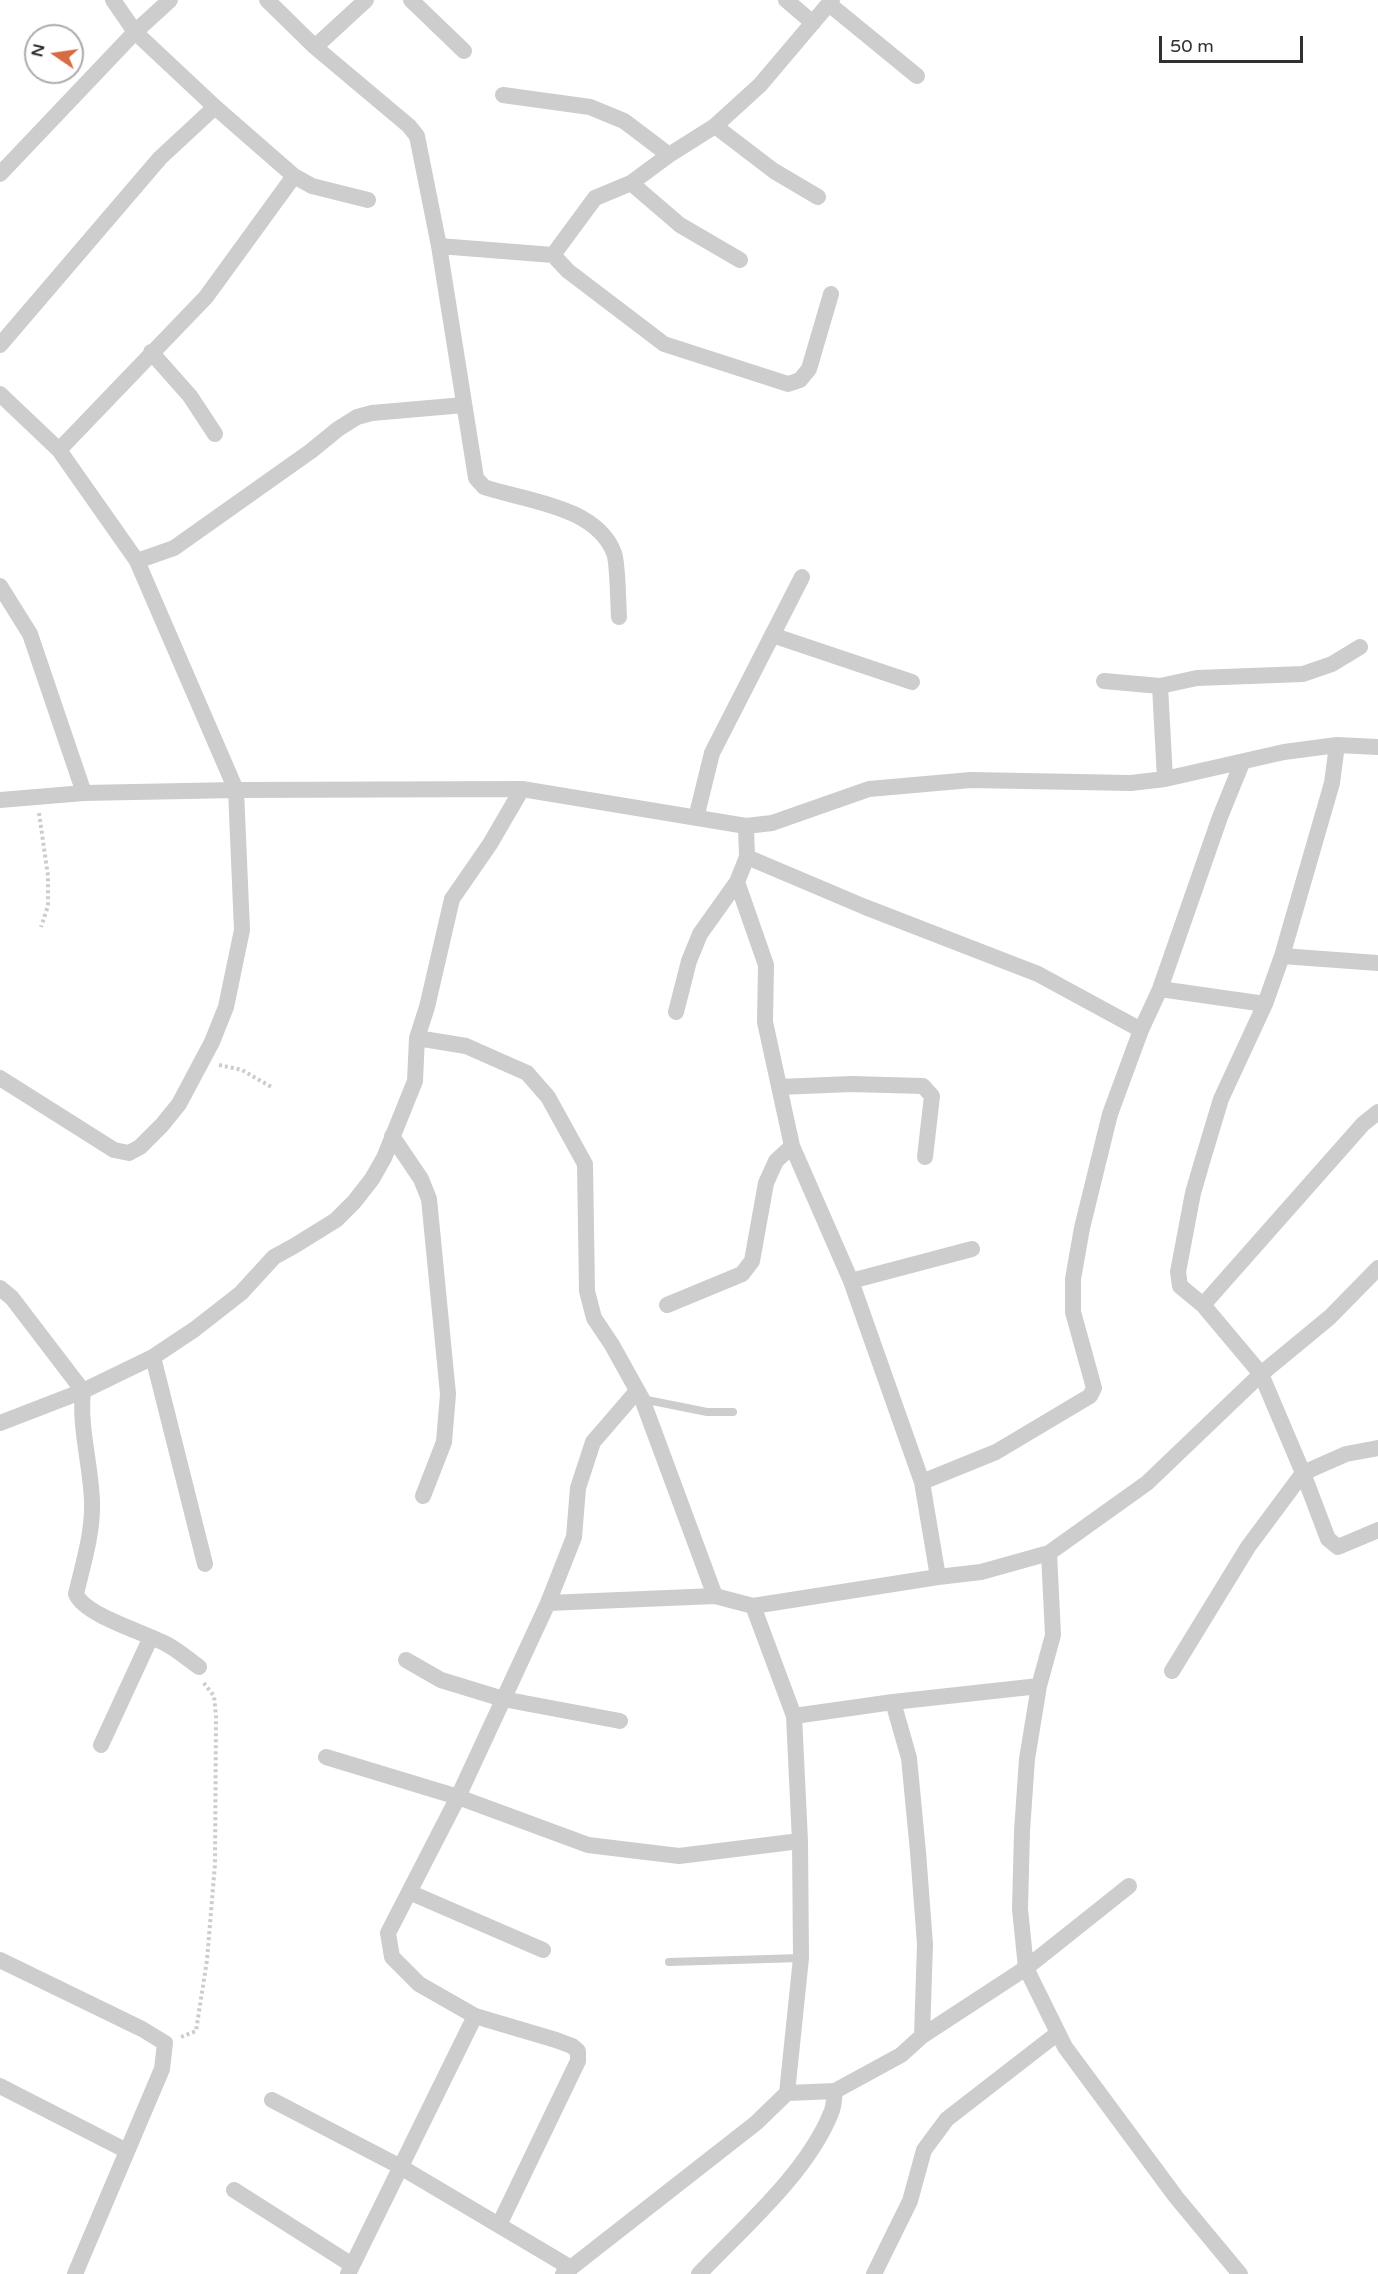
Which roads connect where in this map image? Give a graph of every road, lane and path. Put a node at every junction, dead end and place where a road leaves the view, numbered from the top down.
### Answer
1 (113, 0) edge
2 (170, 0) edge
3 (267, 0) edge
4 (366, 0) edge
5 (411, 0) edge
6 (786, 0) edge
7 (830, 2) edge
8 (813, 23) junction
9 (135, 32) junction
10 (315, 47) junction
11 (464, 51) dead end
12 (917, 76) dead end
13 (503, 95) dead end
14 (214, 107) junction
15 (715, 126) junction
16 (669, 155) junction
17 (0, 174) edge
18 (294, 177) junction
19 (632, 183) junction
20 (818, 197) dead end
21 (368, 200) dead end
22 (439, 246) junction
23 (554, 255) junction
24 (740, 260) dead end
25 (831, 294) dead end
26 (0, 345) edge
27 (151, 352) junction
28 (0, 394) edge
29 (464, 405) junction
30 (215, 434) dead end
31 (59, 450) junction
32 (137, 561) junction
33 (802, 577) dead end
34 (0, 586) edge
35 (618, 617) dead end
36 (772, 635) junction
37 (1360, 647) dead end
38 (1104, 681) dead end
39 (912, 682) dead end
40 (1160, 686) junction
41 (1336, 745) junction
42 (1378, 747) edge
43 (1242, 763) junction
44 (1165, 779) junction
45 (236, 789) junction
46 (522, 789) junction
47 (84, 793) junction
48 (37, 797) junction
49 (0, 800) edge
50 (696, 818) junction
51 (746, 826) junction
52 (747, 857) junction
53 (737, 882) junction
54 (41, 927) dead end
55 (1282, 956) junction
56 (1378, 963) edge
57 (1160, 989) junction
58 (1265, 1004) junction
59 (676, 1012) dead end
60 (1141, 1030) junction
61 (417, 1038) junction
62 (201, 1061) junction
63 (0, 1078) edge
64 (779, 1087) junction
65 (273, 1088) dead end
66 (1378, 1112) edge
67 (392, 1136) junction
68 (792, 1146) junction
69 (925, 1157) dead end
70 (972, 1249) dead end
71 (1378, 1268) edge
72 (851, 1281) junction
73 (0, 1288) edge
74 (667, 1305) dead end
75 (1203, 1305) junction
76 (153, 1357) junction
77 (1261, 1374) junction
78 (83, 1391) junction
79 (639, 1395) junction
80 (733, 1412) dead end
81 (0, 1423) edge
82 (1378, 1448) edge
83 (1304, 1473) junction
84 (922, 1482) junction
85 (423, 1496) dead end
86 (1378, 1530) edge
87 (1049, 1553) junction
88 (205, 1564) dead end
89 (938, 1576) junction
90 (715, 1596) junction
91 (548, 1603) junction
92 (753, 1606) junction
93 (151, 1637) junction
94 (406, 1660) dead end
95 (199, 1667) joint
96 (1172, 1671) dead end
97 (1039, 1686) junction
98 (503, 1699) junction
99 (892, 1702) junction
100 (794, 1716) junction
101 (620, 1721) dead end
102 (101, 1745) dead end
103 (326, 1757) dead end
104 (458, 1797) junction
105 (800, 1841) junction
106 (1129, 1886) dead end
107 (409, 1892) junction
108 (543, 1950) dead end
109 (801, 1958) junction
110 (0, 1960) edge
111 (669, 1962) dead end
112 (1026, 1968) junction
113 (475, 2016) junction
114 (1058, 2033) junction
115 (922, 2036) junction
116 (165, 2043) junction
117 (0, 2086) edge
118 (835, 2091) junction
119 (788, 2093) junction
120 (272, 2100) dead end
121 (127, 2151) junction
122 (399, 2166) junction
123 (234, 2190) dead end
124 (499, 2225) junction
125 (350, 2269) edge
126 (566, 2271) edge
127 (75, 2274) edge
128 (699, 2274) edge
129 (874, 2274) edge
130 (1240, 2274) edge

1 - 9 street
2 - 9 street
3 - 10 street
4 - 10 street
5 - 11 street
6 - 8 street
7 - 8 street
7 - 12 street
8 - 15 street
9 - 14 street
9 - 17 street
10 - 22 street
13 - 16 street
14 - 18 street
14 - 26 street
15 - 16 street
15 - 20 street
16 - 19 street
18 - 21 street
18 - 27 street
19 - 23 street
19 - 24 street
22 - 23 street
22 - 29 street
23 - 25 street
27 - 30 street
27 - 31 street
28 - 31 street
29 - 32 street
29 - 35 street
31 - 32 street
32 - 45 street
33 - 36 street
34 - 47 street
36 - 39 street
36 - 50 street
37 - 40 street
38 - 40 street
40 - 44 street
41 - 42 street
41 - 43 street
41 - 55 street
43 - 44 street
43 - 57 street
44 - 51 street
45 - 46 street
45 - 47 street
45 - 62 street
46 - 50 street
46 - 61 street
47 - 48 street
48 - 49 street
48 - 54 path
50 - 51 street
51 - 52 street
52 - 53 street
52 - 60 street
53 - 59 street
53 - 64 street
55 - 56 street
55 - 58 street
57 - 58 street
57 - 60 street
58 - 75 street
60 - 84 street
61 - 67 street
61 - 79 street
62 - 63 street
62 - 65 path
64 - 68 street
64 - 69 street
66 - 75 street
67 - 76 street
67 - 85 street
68 - 72 street
68 - 74 street
70 - 72 street
71 - 77 street
72 - 84 street
73 - 78 street
75 - 77 street
76 - 78 street
76 - 88 street
77 - 83 street
77 - 87 street
78 - 81 street
78 - 93 street
79 - 80 lane
79 - 90 street
79 - 91 street
82 - 83 street
83 - 86 street
83 - 96 street
84 - 89 street
87 - 89 street
87 - 97 street
89 - 92 street
90 - 91 street
90 - 92 street
91 - 98 street
92 - 100 street
93 - 95 street
93 - 102 street
94 - 98 street
95 - 116 path
97 - 99 street
97 - 112 street
98 - 101 street
98 - 104 street
99 - 100 street
99 - 115 street
100 - 105 street
103 - 104 street
104 - 105 street
104 - 107 street
105 - 109 street
106 - 112 street
107 - 108 street
107 - 113 street
109 - 111 lane
109 - 119 street
110 - 116 street
112 - 114 street
112 - 115 street
113 - 122 street
113 - 124 street
114 - 129 street
114 - 130 street
115 - 118 street
116 - 121 street
117 - 121 street
118 - 119 street
118 - 128 street
119 - 126 street
120 - 122 street
121 - 127 street
122 - 124 street
122 - 125 street
123 - 125 street
124 - 126 street

